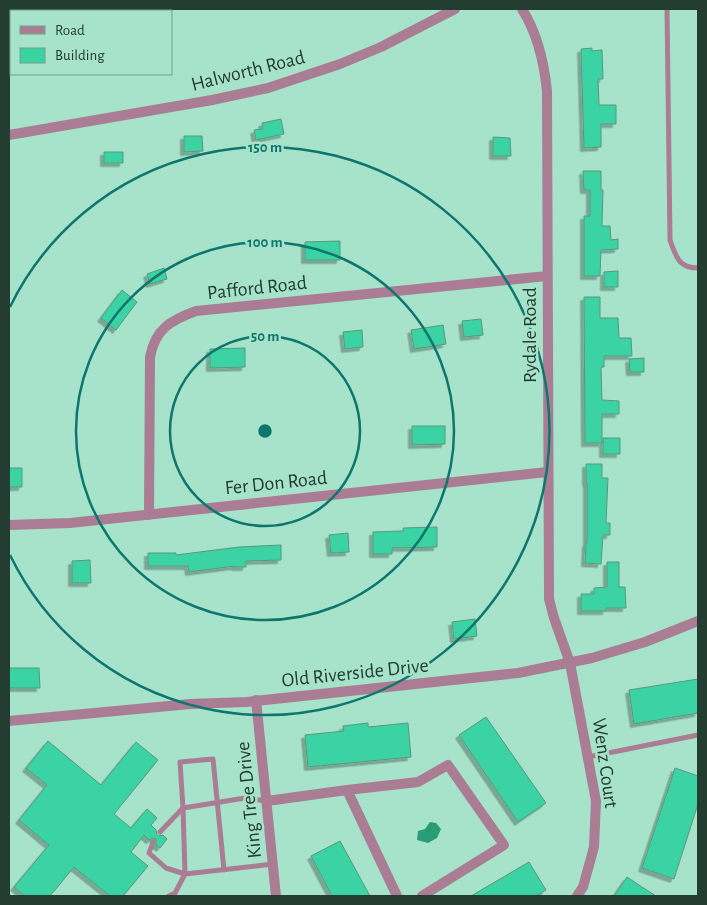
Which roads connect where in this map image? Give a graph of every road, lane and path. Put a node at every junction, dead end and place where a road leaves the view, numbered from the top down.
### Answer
1 (455, 9) edge
2 (522, 9) edge
3 (667, 9) edge
4 (9, 134) edge
5 (698, 268) edge
6 (547, 276) junction
7 (547, 472) junction
8 (149, 514) junction
9 (9, 525) edge
10 (698, 621) edge
11 (570, 663) junction
12 (256, 700) junction
13 (9, 721) edge
14 (698, 735) edge
15 (588, 758) junction
16 (346, 790) junction
17 (267, 801) junction
18 (218, 803) junction
19 (183, 808) junction
20 (160, 832) dead end
21 (152, 842) dead end
22 (273, 864) junction
23 (224, 870) junction
24 (185, 874) junction
25 (170, 896) edge
26 (276, 896) edge
27 (397, 896) edge
28 (422, 896) edge
29 (577, 896) edge

1 - 4 street, Halworth Road
2 - 6 street, Rydale Road
3 - 5 lane
6 - 7 street, Rydale Road
6 - 8 street, Pafford Road
7 - 8 street, Fer Don Road
7 - 11 street, Rydale Road
8 - 9 street, Fer Don Road
10 - 11 street, Old Riverside Drive
11 - 12 street, Old Riverside Drive
11 - 15 street, Wenz Court
12 - 13 street, Old Riverside Drive
12 - 17 street, King Tree Drive
14 - 15 lane
15 - 29 street, Wenz Court
16 - 17 street
16 - 27 street
16 - 28 street
17 - 18 lane
17 - 22 street, King Tree Drive
18 - 19 lane
18 - 19 lane
18 - 23 lane
19 - 20 lane
19 - 24 lane
21 - 24 lane
22 - 23 lane
22 - 26 street, King Tree Drive
23 - 24 lane
24 - 25 lane

